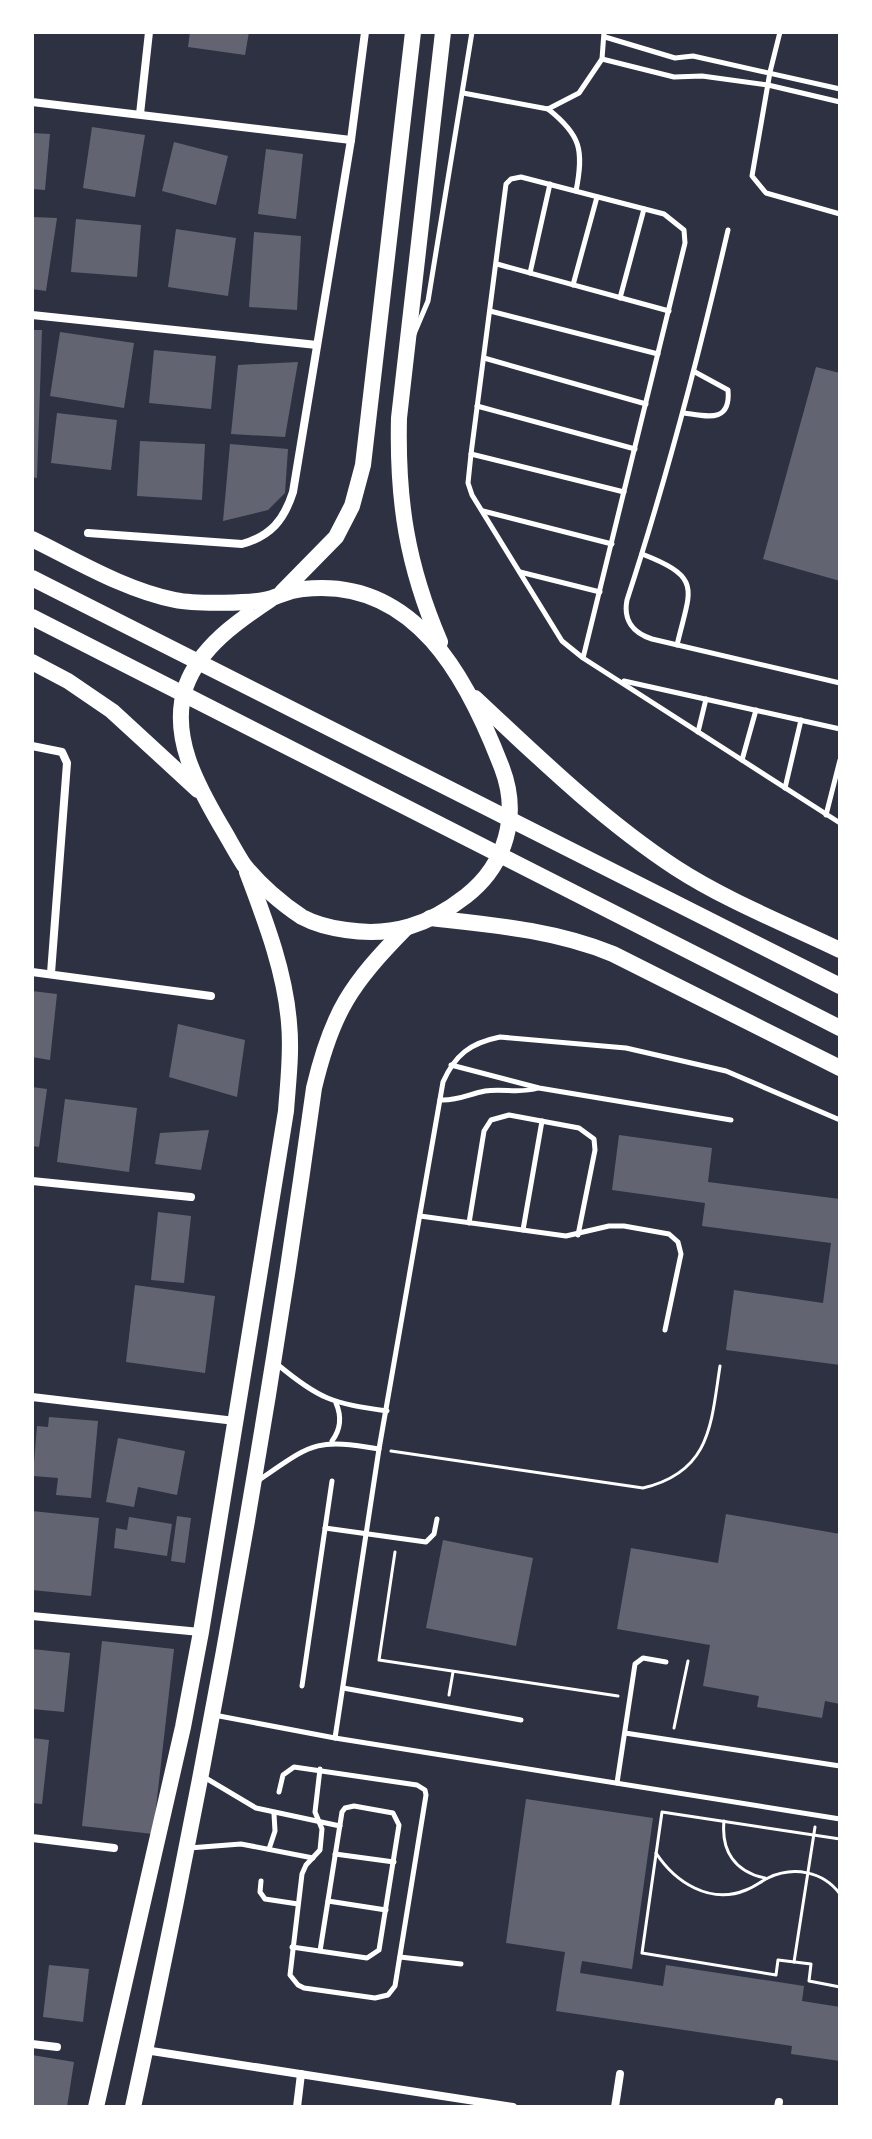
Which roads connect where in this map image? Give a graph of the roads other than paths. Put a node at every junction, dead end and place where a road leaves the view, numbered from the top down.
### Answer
1 (149, 32) edge
2 (365, 32) edge
3 (413, 32) edge
4 (443, 32) edge
5 (472, 32) edge
6 (780, 32) edge
7 (604, 34) edge
8 (602, 59) junction
9 (770, 72) junction
10 (768, 85) junction
11 (840, 89) edge
12 (463, 93) junction
13 (32, 102) edge
14 (840, 102) edge
15 (548, 109) junction
16 (140, 114) junction
17 (351, 140) junction
18 (550, 184) junction
19 (576, 191) junction
20 (597, 197) junction
21 (644, 209) junction
22 (840, 214) edge
23 (728, 230) dead end
24 (497, 264) junction
25 (530, 273) junction
26 (573, 285) junction
27 (620, 298) junction
28 (490, 311) junction
29 (669, 311) junction
30 (32, 315) edge
31 (317, 345) junction
32 (407, 345) junction
33 (658, 354) junction
34 (484, 358) junction
35 (695, 372) junction
36 (646, 404) junction
37 (477, 406) junction
38 (684, 413) junction
39 (635, 449) junction
40 (471, 454) junction
41 (624, 492) junction
42 (482, 511) junction
43 (88, 533) dead end
44 (32, 539) edge
45 (612, 544) junction
46 (642, 554) junction
47 (519, 572) junction
48 (32, 578) edge
49 (600, 592) junction
50 (276, 596) junction
51 (32, 617) edge
52 (677, 645) junction
53 (443, 651) junction
54 (583, 658) junction
55 (32, 662) edge
56 (619, 680) junction
57 (840, 683) edge
58 (465, 688) junction
59 (706, 699) junction
60 (756, 710) junction
61 (801, 720) junction
62 (840, 729) edge
63 (698, 732) junction
64 (32, 746) edge
65 (742, 760) junction
66 (840, 760) edge
67 (785, 788) junction
68 (203, 796) junction
69 (826, 815) junction
70 (840, 823) edge
71 (245, 866) junction
72 (430, 918) junction
73 (405, 929) junction
74 (840, 950) edge
75 (32, 972) edge
76 (51, 973) junction
77 (840, 986) edge
78 (211, 996) dead end
79 (834, 1025) edge
80 (451, 1065) junction
81 (840, 1068) edge
82 (539, 1088) junction
83 (440, 1100) junction
84 (731, 1120) dead end
85 (840, 1120) edge
86 (542, 1121) junction
87 (32, 1181) edge
88 (191, 1197) dead end
89 (420, 1216) junction
90 (469, 1223) junction
91 (523, 1230) junction
92 (578, 1235) junction
93 (665, 1330) dead end
94 (274, 1362) junction
95 (32, 1397) edge
96 (336, 1403) junction
97 (387, 1411) junction
98 (235, 1421) junction
99 (331, 1442) junction
100 (379, 1449) junction
101 (332, 1481) dead end
102 (252, 1486) junction
103 (437, 1519) dead end
104 (325, 1528) junction
105 (366, 1534) junction
106 (32, 1616) edge
107 (201, 1632) junction
108 (666, 1662) dead end
109 (302, 1686) dead end
110 (343, 1688) junction
111 (213, 1714) junction
112 (521, 1720) dead end
113 (625, 1733) junction
114 (335, 1738) junction
115 (840, 1766) edge
116 (320, 1769) junction
117 (202, 1776) junction
118 (617, 1783) junction
119 (279, 1792) dead end
120 (274, 1814) junction
121 (840, 1819) edge
122 (319, 1822) junction
123 (340, 1826) junction
124 (32, 1838) edge
125 (114, 1848) dead end
126 (188, 1848) junction
127 (269, 1849) junction
128 (335, 1854) junction
129 (314, 1859) junction
130 (394, 1862) junction
131 (261, 1881) dead end
132 (328, 1901) junction
133 (298, 1904) junction
134 (386, 1910) junction
135 (292, 1947) junction
136 (320, 1951) junction
137 (400, 1957) junction
138 (461, 1964) dead end
139 (32, 2044) edge
140 (57, 2047) dead end
141 (145, 2050) junction
142 (301, 2074) junction
143 (620, 2074) dead end
144 (96, 2107) edge
145 (133, 2107) edge
146 (297, 2107) edge
147 (513, 2107) edge
148 (615, 2107) edge

1 - 16 street
2 - 17 street
3 - 50 highway
4 - 32 highway
5 - 12 lane
6 - 9 lane
7 - 8 lane
7 - 9 lane
8 - 10 lane
8 - 15 lane
9 - 10 lane
9 - 11 lane
10 - 14 lane
10 - 22 lane
12 - 15 lane
12 - 32 lane
13 - 16 street
15 - 19 lane
16 - 17 street
17 - 31 street
18 - 19 lane
18 - 24 lane
18 - 25 lane
19 - 20 lane
20 - 21 lane
20 - 26 lane
21 - 27 lane
21 - 29 lane
23 - 35 lane
24 - 25 lane
24 - 28 lane
25 - 26 lane
26 - 27 lane
27 - 29 lane
28 - 33 lane
28 - 34 lane
29 - 33 lane
30 - 31 street
31 - 43 street
32 - 53 highway
33 - 36 lane
34 - 36 lane
34 - 37 lane
35 - 38 lane
35 - 38 lane
36 - 39 lane
37 - 39 lane
37 - 40 lane
38 - 46 lane
39 - 41 lane
40 - 41 lane
40 - 42 lane
41 - 45 lane
42 - 45 lane
42 - 47 lane
44 - 50 highway
45 - 49 lane
46 - 52 lane
46 - 52 lane
47 - 49 lane
47 - 54 lane
48 - 77 highway
49 - 54 lane
50 - 53 highway
50 - 68 highway
51 - 79 highway
52 - 57 lane
53 - 58 highway
54 - 56 lane
55 - 68 highway
56 - 59 lane
56 - 63 lane
58 - 72 highway
58 - 74 highway
59 - 60 lane
59 - 63 lane
60 - 61 lane
60 - 65 lane
61 - 62 lane
61 - 67 lane
63 - 65 lane
64 - 76 street
65 - 67 lane
66 - 69 lane
67 - 69 lane
68 - 71 highway
69 - 70 lane
71 - 73 highway
71 - 98 highway
72 - 73 highway
72 - 81 highway
73 - 94 highway
75 - 76 street
76 - 78 street
80 - 82 lane
80 - 83 lane
80 - 85 lane
82 - 83 lane
82 - 84 lane
83 - 89 lane
86 - 90 lane
86 - 91 lane
86 - 92 lane
87 - 88 street
89 - 90 lane
89 - 97 lane
90 - 91 lane
91 - 92 lane
92 - 93 lane
94 - 96 lane
94 - 102 highway
95 - 98 street
96 - 97 lane
96 - 99 lane
97 - 100 lane
98 - 107 highway
99 - 100 lane
99 - 102 lane
100 - 105 lane
101 - 104 lane
102 - 111 highway
103 - 105 lane
104 - 105 lane
104 - 109 lane
105 - 110 lane
106 - 107 street
107 - 144 highway
108 - 113 lane
110 - 112 lane
110 - 114 lane
111 - 114 lane
111 - 117 highway
113 - 115 lane
113 - 118 lane
114 - 118 lane
116 - 119 lane
116 - 122 lane
116 - 137 lane
117 - 120 lane
117 - 126 highway
118 - 121 lane
120 - 122 lane
120 - 127 lane
122 - 123 lane
122 - 129 lane
123 - 128 lane
123 - 130 lane
124 - 125 street
126 - 127 lane
126 - 141 highway
127 - 129 lane
128 - 130 lane
128 - 132 lane
129 - 133 lane
130 - 134 lane
131 - 133 lane
132 - 134 lane
132 - 136 lane
133 - 135 lane
134 - 136 lane
135 - 136 lane
135 - 137 lane
137 - 138 lane
139 - 140 street
141 - 142 street
141 - 145 highway
142 - 146 street
142 - 147 street
143 - 148 street

